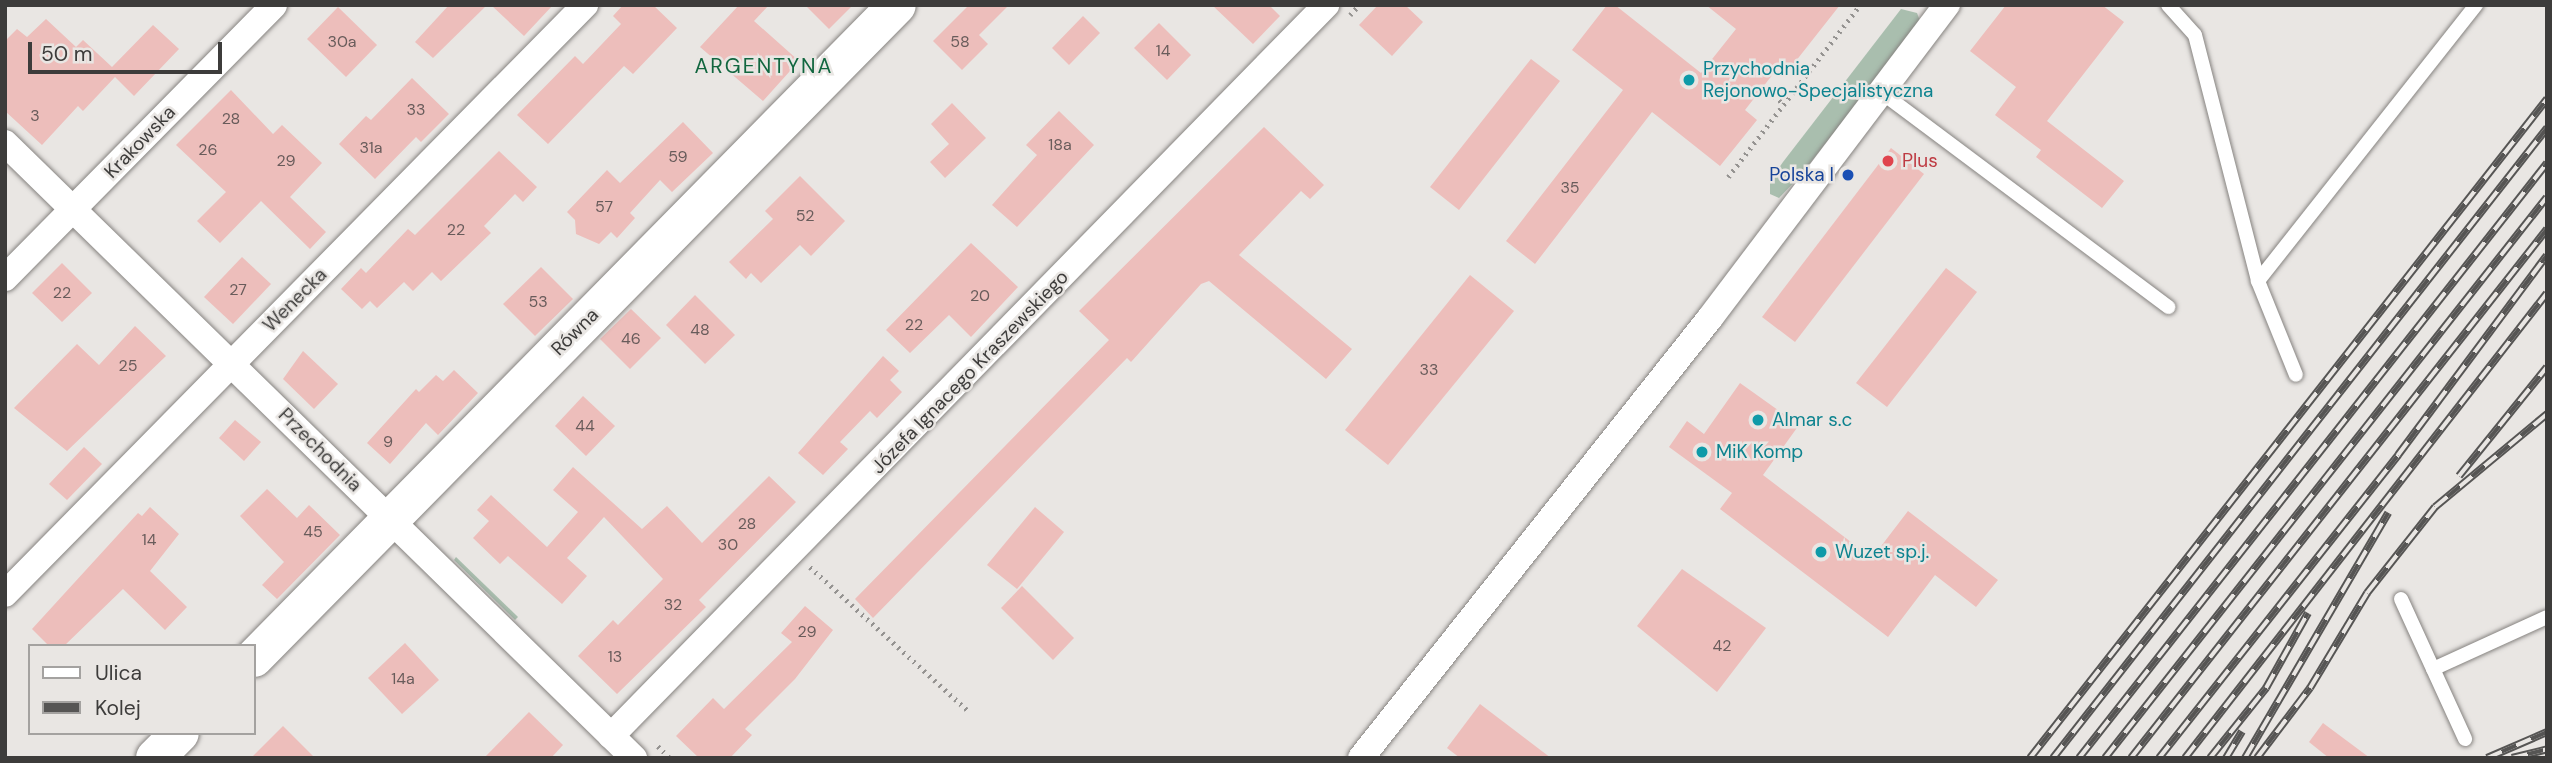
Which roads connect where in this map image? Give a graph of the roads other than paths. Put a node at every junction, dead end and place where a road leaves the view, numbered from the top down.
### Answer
1 (274, 5) edge
2 (585, 5) edge
3 (897, 5) edge
4 (1326, 5) edge
5 (1947, 5) edge
6 (2168, 5) edge
7 (2476, 5) edge
8 (1881, 92) junction
9 (5, 143) edge
10 (74, 208) junction
11 (5, 278) edge
12 (2259, 281) junction
13 (2168, 307) dead end
14 (232, 363) junction
15 (2296, 375) dead end
16 (391, 519) junction
17 (5, 594) edge
18 (2401, 599) dead end
19 (2547, 617) edge
20 (256, 656) edge
21 (2433, 669) junction
22 (178, 735) edge
23 (611, 736) junction
24 (2465, 739) dead end
25 (155, 758) edge
26 (634, 758) edge
27 (1361, 758) edge

1 - 10 street, Krakowska
2 - 14 street, Wenecka
3 - 16 street, Równa
4 - 23 street, Józefa Ignacego Kraszewskiego
5 - 8 street
6 - 12 lane
7 - 12 lane
8 - 13 lane
8 - 27 street
9 - 10 street, Przechodnia
10 - 11 street, Krakowska
10 - 14 street, Przechodnia
12 - 15 lane
14 - 16 street, Przechodnia
14 - 17 street, Wenecka
16 - 20 street, Równa
16 - 23 street, Przechodnia
18 - 21 lane
19 - 21 lane
21 - 24 lane
22 - 25 street
23 - 26 street, Przechodnia

